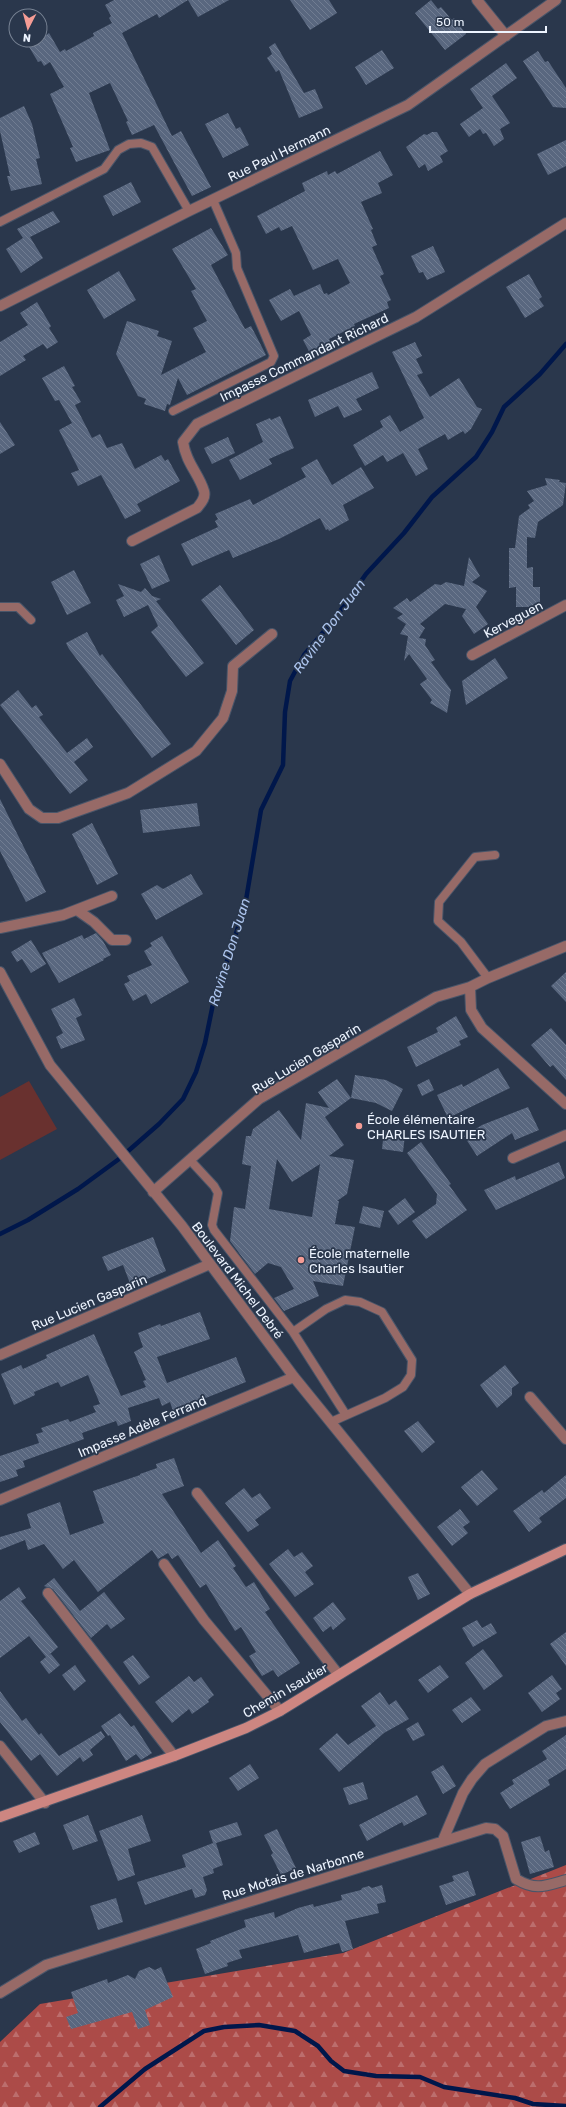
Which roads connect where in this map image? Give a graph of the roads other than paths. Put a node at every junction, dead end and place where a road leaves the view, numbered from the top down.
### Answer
1 (477, 0) edge
2 (556, 0) edge
3 (506, 36) junction
4 (213, 200) junction
5 (189, 211) junction
6 (0, 222) edge
7 (566, 223) edge
8 (0, 306) edge
9 (173, 411) dead end
10 (132, 541) dead end
11 (566, 605) edge
12 (0, 607) edge
13 (31, 620) dead end
14 (272, 634) dead end
15 (472, 655) dead end
16 (0, 764) edge
17 (495, 855) dead end
18 (112, 896) dead end
19 (77, 910) junction
20 (0, 928) edge
21 (126, 940) dead end
22 (566, 946) edge
23 (0, 972) edge
24 (488, 978) junction
25 (470, 987) junction
26 (566, 1104) edge
27 (566, 1135) edge
28 (513, 1158) dead end
29 (190, 1160) junction
30 (153, 1192) junction
31 (210, 1264) junction
32 (292, 1332) junction
33 (0, 1355) edge
34 (294, 1377) junction
35 (530, 1397) dead end
36 (346, 1415) junction
37 (331, 1422) junction
38 (566, 1439) edge
39 (197, 1493) dead end
40 (0, 1500) edge
41 (566, 1549) edge
42 (164, 1564) dead end
43 (48, 1593) dead end
44 (470, 1594) junction
45 (338, 1674) junction
46 (280, 1711) junction
47 (566, 1721) edge
48 (0, 1746) edge
49 (174, 1756) junction
50 (45, 1803) junction
51 (0, 1817) edge
52 (443, 1840) junction
53 (566, 1880) edge
54 (0, 1993) edge

1 - 3 street
2 - 3 street, Rue Paul Hermann
3 - 4 street, Rue Paul Hermann
4 - 5 street, Rue Paul Hermann
4 - 9 lane
5 - 6 lane
5 - 8 street, Rue Paul Hermann
7 - 10 street, Impasse Commandant Richard
11 - 15 street, Kerveguen
12 - 13 lane
14 - 16 street
17 - 24 lane
18 - 19 street
19 - 20 street
19 - 21 street
22 - 24 street, Rue Lucien Gasparin
23 - 30 street, Boulevard Michel Debré
24 - 25 street, Rue Lucien Gasparin
25 - 26 street
25 - 29 street, Rue Lucien Gasparin
27 - 28 street
29 - 30 street, Rue Lucien Gasparin
29 - 32 lane
30 - 31 street, Boulevard Michel Debré
31 - 33 street, Rue Lucien Gasparin
31 - 34 street, Boulevard Michel Debré
32 - 36 lane
32 - 36 lane
34 - 37 street, Boulevard Michel Debré
34 - 40 street, Impasse Adèle Ferrand
35 - 38 street
36 - 37 lane
37 - 44 street, Boulevard Michel Debré
39 - 45 street
41 - 44 main road, Chemin Isautier
42 - 46 street
43 - 49 street
44 - 45 main road, Chemin Isautier
45 - 46 main road, Chemin Isautier
46 - 49 main road, Chemin Isautier
47 - 52 street
48 - 50 street
49 - 50 main road, Chemin Isautier
50 - 51 main road, Chemin Isautier
52 - 53 street, Rue Motais de Narbonne
52 - 54 street, Rue Motais de Narbonne

